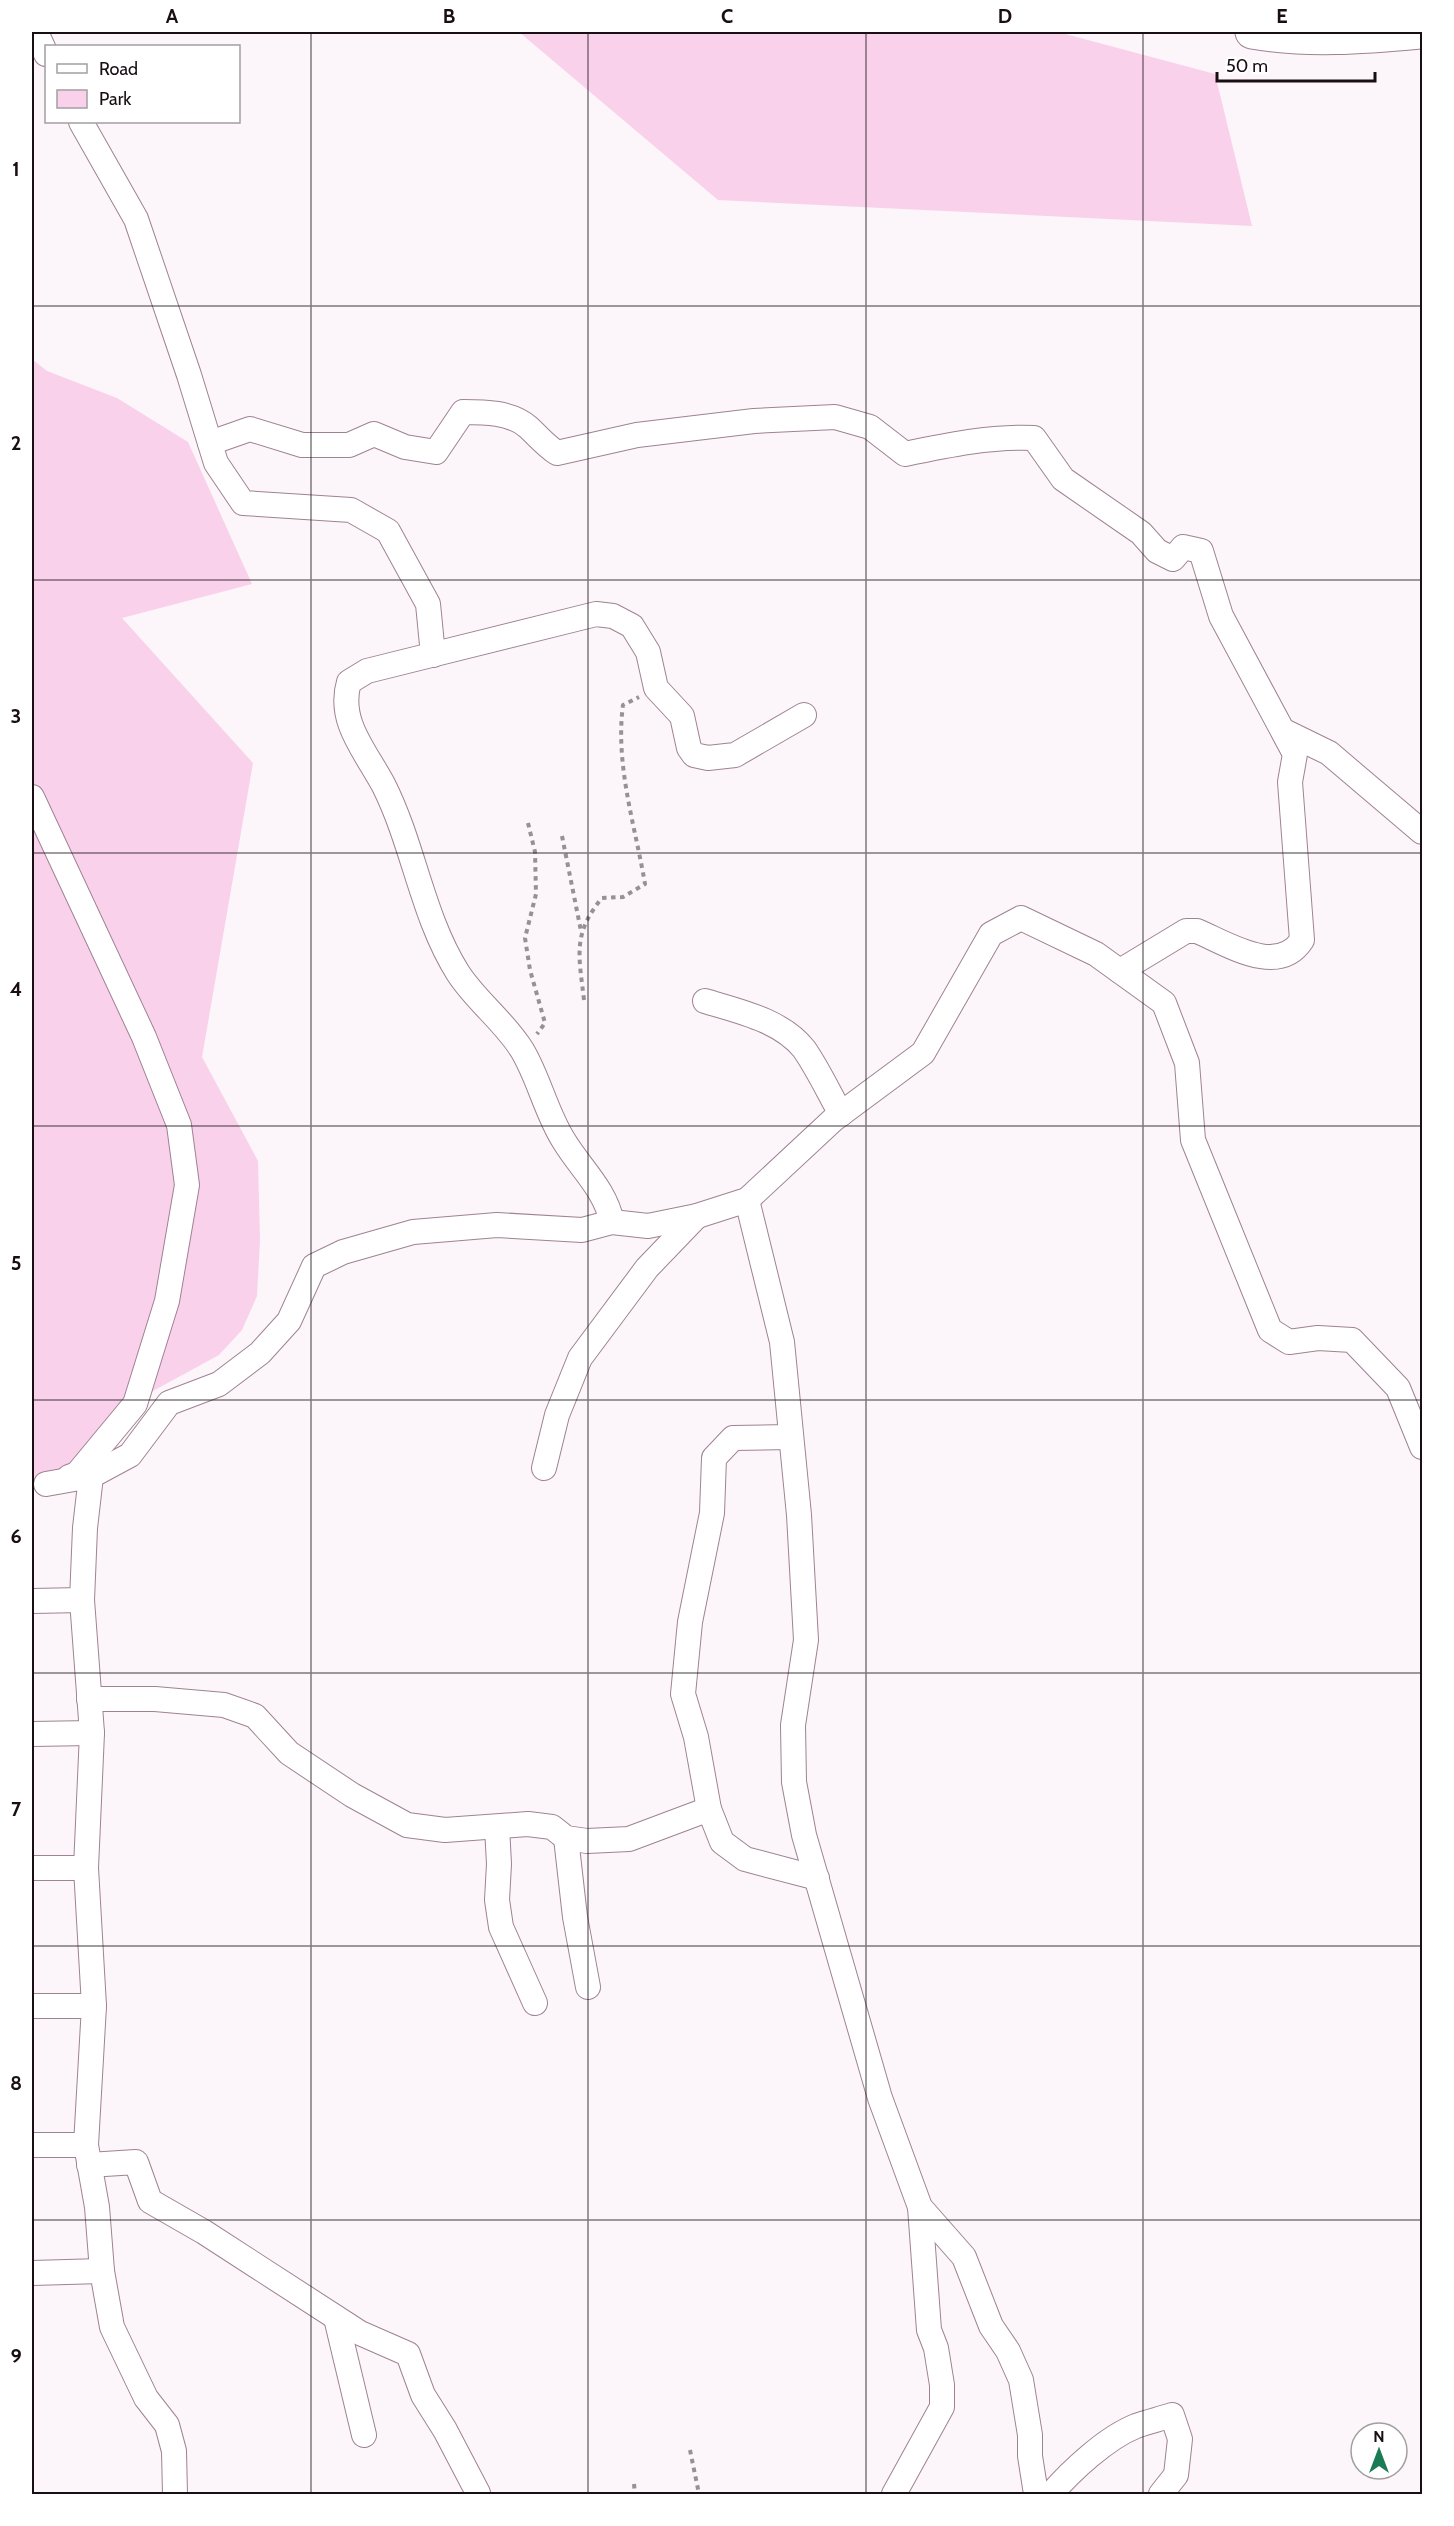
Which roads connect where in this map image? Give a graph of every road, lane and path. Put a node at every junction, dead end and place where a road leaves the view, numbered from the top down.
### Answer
1 (36, 32) edge
2 (1252, 32) edge
3 (1420, 32) edge
4 (45, 52) edge
5 (82, 123) edge
6 (210, 443) junction
7 (433, 655) junction
8 (656, 688) junction
9 (804, 715) dead end
10 (1284, 731) junction
11 (32, 797) edge
12 (528, 823) dead end
13 (1422, 832) edge
14 (562, 836) dead end
15 (581, 931) junction
16 (1120, 971) junction
17 (584, 1000) dead end
18 (705, 1001) dead end
19 (523, 1052) junction
20 (842, 1114) junction
21 (747, 1200) junction
22 (697, 1216) junction
23 (612, 1222) junction
24 (791, 1437) junction
25 (1422, 1448) edge
26 (544, 1468) dead end
27 (91, 1476) junction
28 (39, 1487) edge
29 (82, 1600) junction
30 (32, 1601) edge
31 (89, 1699) junction
32 (92, 1733) junction
33 (32, 1734) edge
34 (709, 1809) junction
35 (497, 1827) junction
36 (566, 1838) junction
37 (32, 1868) edge
38 (86, 1868) junction
39 (816, 1878) junction
40 (588, 1986) dead end
41 (535, 2003) dead end
42 (32, 2006) edge
43 (94, 2006) junction
44 (32, 2145) edge
45 (87, 2155) junction
46 (920, 2207) junction
47 (102, 2271) junction
48 (32, 2273) edge
49 (336, 2318) junction
50 (364, 2435) dead end
51 (690, 2450) dead end
52 (634, 2484) dead end
53 (478, 2493) dead end
54 (175, 2494) edge
55 (635, 2494) edge
56 (699, 2494) edge
57 (894, 2494) edge
58 (1036, 2494) edge
59 (1051, 2494) edge
60 (1161, 2494) edge

1 - 4 street
2 - 3 highway
5 - 6 street
6 - 7 street
6 - 10 street
7 - 8 street
7 - 19 street
8 - 9 street
8 - 15 path
10 - 13 street
10 - 16 street
11 - 28 street
12 - 19 path
14 - 15 path
15 - 17 path
16 - 20 street
16 - 25 street
18 - 20 street
19 - 23 street
20 - 21 street
21 - 22 street
21 - 24 street
22 - 23 street
22 - 26 street
23 - 27 street
24 - 34 street
24 - 39 street
27 - 28 street
27 - 29 street
29 - 30 street
29 - 31 street
31 - 32 street
31 - 35 street
32 - 33 street
32 - 38 street
34 - 36 street
34 - 39 street
35 - 36 street
35 - 41 street
36 - 40 street
37 - 38 street
38 - 43 street
39 - 46 street
42 - 43 street
43 - 45 street
44 - 45 street
45 - 47 street
45 - 49 street
46 - 57 street
46 - 58 street
47 - 48 street
47 - 54 street
49 - 50 street
49 - 53 street
51 - 56 path
52 - 55 path
59 - 60 street

